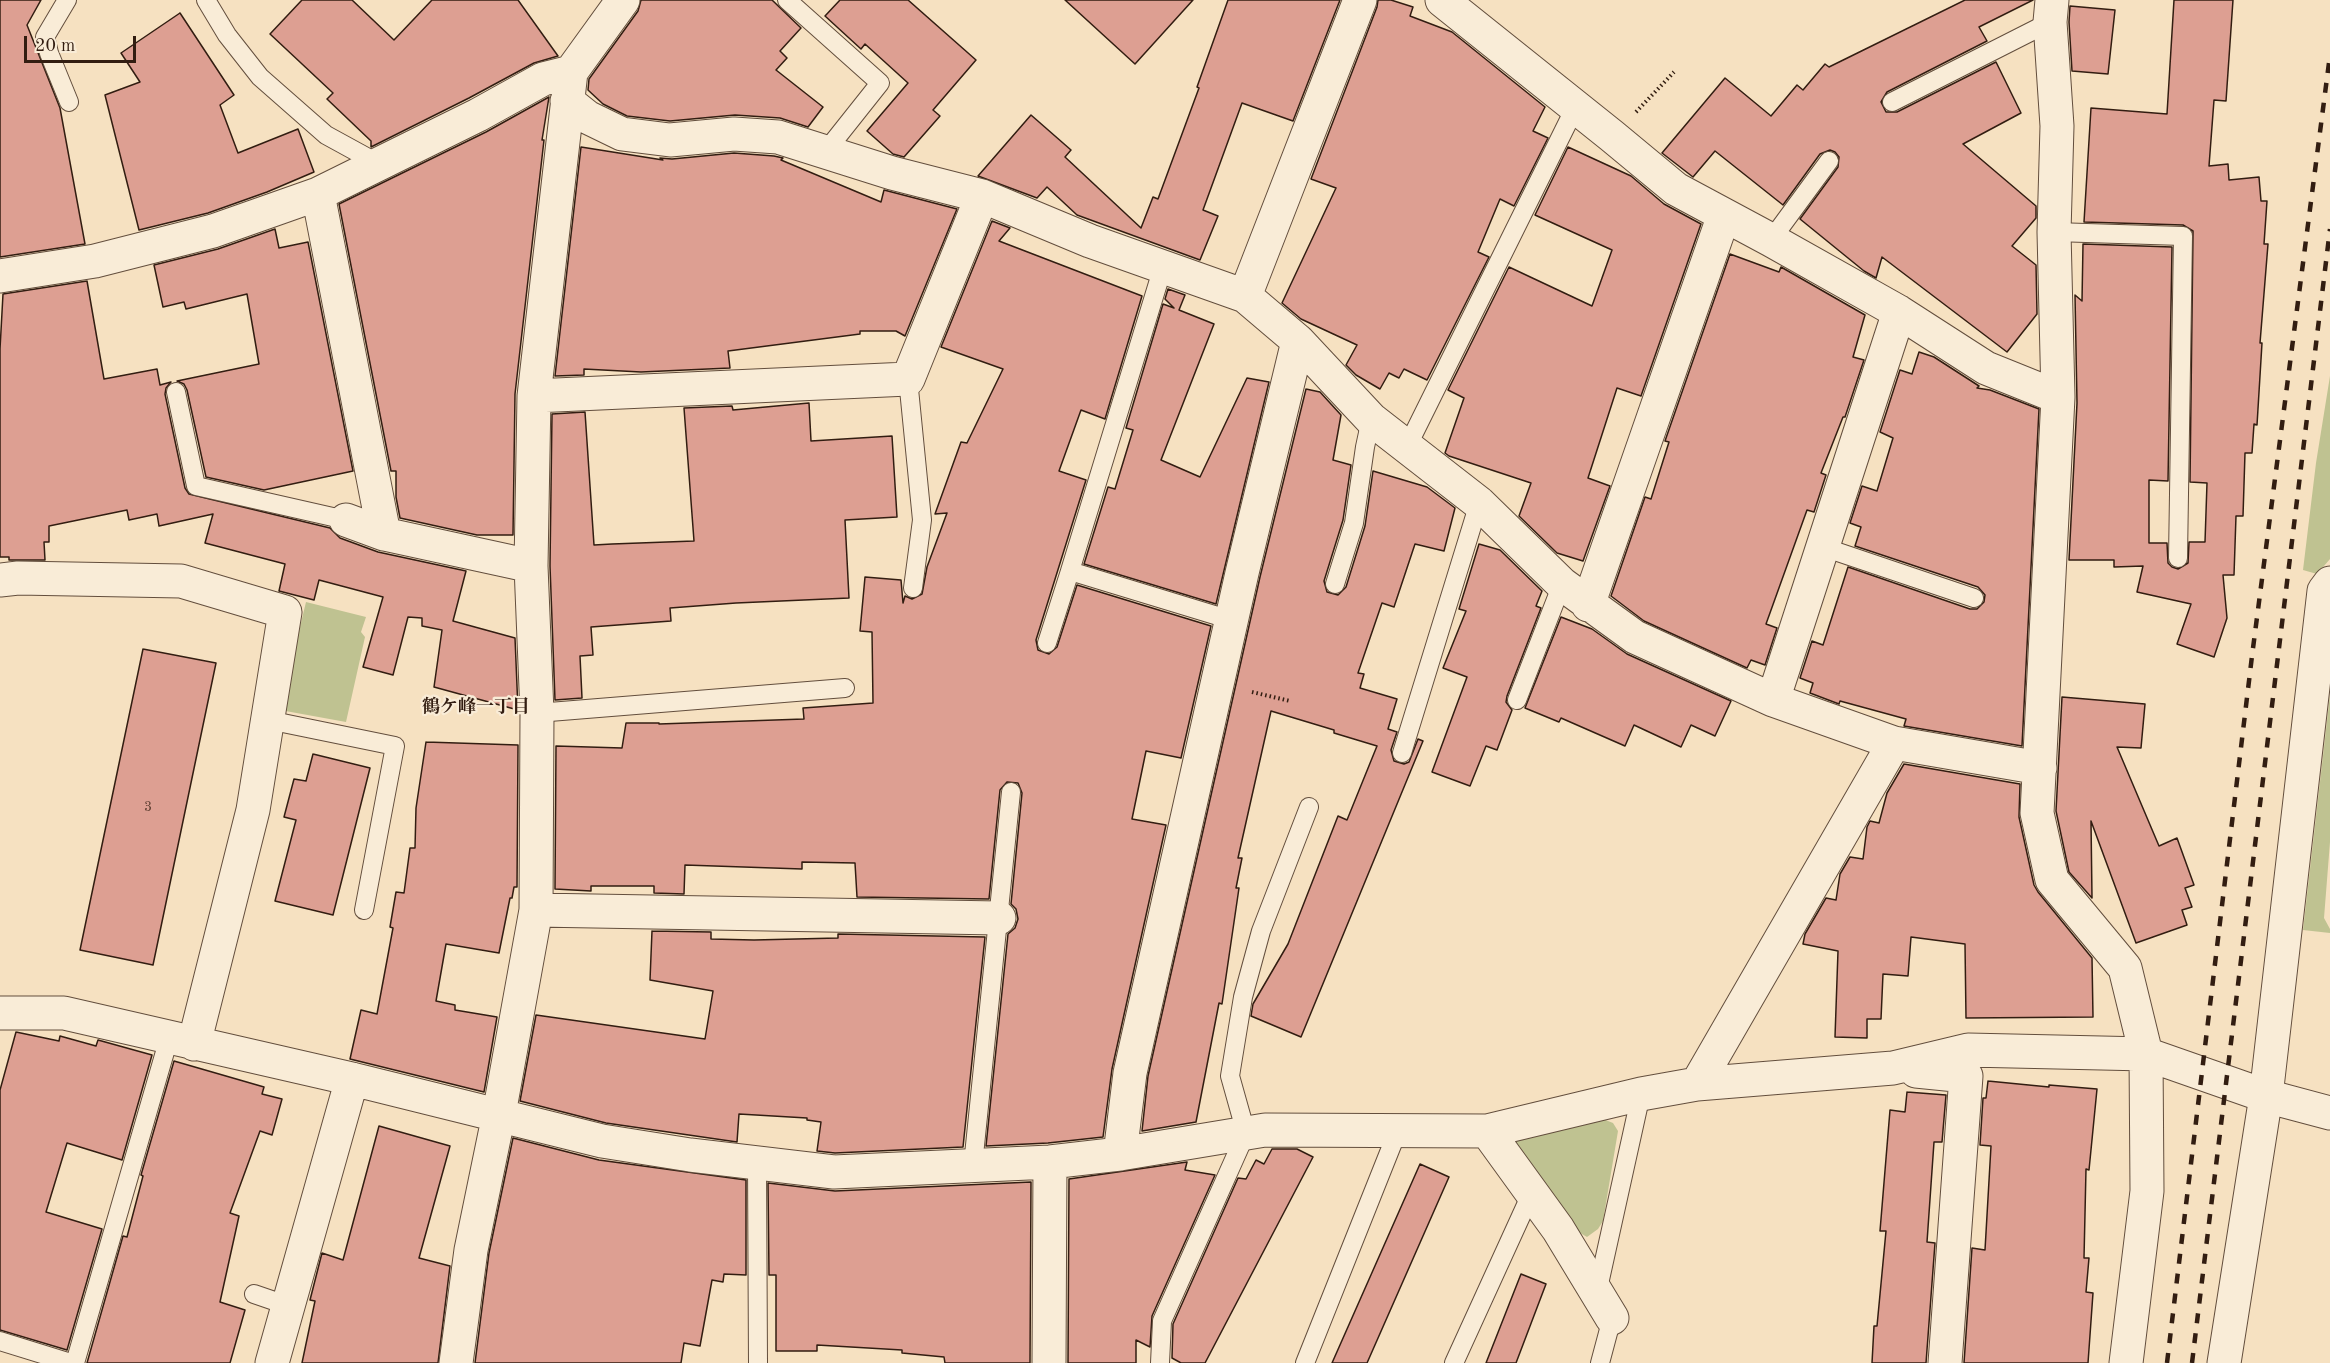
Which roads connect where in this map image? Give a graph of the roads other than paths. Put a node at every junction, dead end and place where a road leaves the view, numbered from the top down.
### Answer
1 (67, 0) edge
2 (206, 0) edge
3 (623, 0) edge
4 (787, 0) edge
5 (1360, 0) edge
6 (1442, 0) edge
7 (2051, 11) edge
8 (569, 87) junction
9 (69, 102) dead end
10 (1892, 102) dead end
11 (1570, 118) dead end
12 (826, 152) junction
13 (1829, 161) dead end
14 (379, 164) junction
15 (318, 194) junction
16 (982, 196) junction
17 (1724, 215) junction
18 (2054, 232) junction
19 (1771, 240) junction
20 (1163, 267) junction
21 (0, 276) edge
22 (1245, 296) junction
23 (1899, 312) junction
24 (1298, 341) junction
25 (908, 379) junction
26 (176, 392) dead end
27 (534, 396) junction
28 (2058, 397) junction
29 (1371, 419) junction
30 (1407, 447) junction
31 (1479, 503) junction
32 (346, 520) joint
33 (384, 534) junction
34 (1823, 547) junction
35 (2178, 558) dead end
36 (531, 566) junction
37 (1070, 571) junction
38 (0, 580) edge
39 (2330, 583) edge
40 (1335, 584) dead end
41 (1562, 585) junction
42 (913, 588) dead end
43 (1974, 598) dead end
44 (1588, 605) junction
45 (1231, 620) junction
46 (1047, 643) dead end
47 (845, 688) dead end
48 (1517, 700) dead end
49 (1773, 700) junction
50 (537, 713) junction
51 (268, 720) junction
52 (1894, 743) junction
53 (1402, 753) dead end
54 (2040, 768) junction
55 (1011, 792) dead end
56 (1309, 807) dead end
57 (364, 910) dead end
58 (536, 910) junction
59 (999, 918) junction
60 (0, 1013) edge
61 (181, 1041) junction
62 (2146, 1054) junction
63 (1893, 1068) junction
64 (352, 1079) junction
65 (1697, 1084) junction
66 (1641, 1094) junction
67 (2266, 1096) junction
68 (2330, 1113) edge
69 (499, 1114) junction
70 (1398, 1130) junction
71 (1487, 1131) junction
72 (1246, 1133) junction
73 (1120, 1154) junction
74 (1050, 1161) junction
75 (757, 1162) junction
76 (973, 1165) junction
77 (1532, 1192) junction
78 (254, 1294) dead end
79 (289, 1306) junction
80 (1605, 1306) junction
81 (0, 1341) edge
82 (73, 1363) edge
83 (272, 1363) edge
84 (456, 1363) edge
85 (758, 1363) edge
86 (1049, 1363) edge
87 (1160, 1363) edge
88 (1305, 1363) edge
89 (1454, 1363) edge
90 (1600, 1363) edge
91 (1945, 1363) edge
92 (2126, 1363) edge
93 (2224, 1363) edge

1 - 9 lane
2 - 14 lane
3 - 8 street
4 - 12 lane
5 - 22 street
6 - 17 street
7 - 10 lane
7 - 18 street
8 - 12 street
8 - 14 street
8 - 27 street
11 - 30 lane
12 - 16 street
13 - 19 lane
14 - 15 street
15 - 21 street
15 - 33 street
16 - 20 street
16 - 25 street
17 - 19 street
17 - 44 street
18 - 28 street
18 - 35 lane
19 - 23 street
20 - 22 street
20 - 37 lane
22 - 24 street
23 - 28 street
23 - 34 street
24 - 29 street
24 - 45 street
25 - 27 street
25 - 42 lane
26 - 32 lane
27 - 36 street
28 - 54 street
29 - 30 street
29 - 40 lane
30 - 31 street
31 - 41 street
31 - 53 lane
32 - 33 street
33 - 36 street
34 - 43 lane
34 - 49 street
36 - 50 street
37 - 45 lane
37 - 46 lane
38 - 51 street
39 - 67 street
41 - 44 street
41 - 48 lane
44 - 49 street
45 - 73 street
47 - 50 lane
49 - 52 street
50 - 58 street
51 - 57 lane
51 - 61 street
52 - 54 street
52 - 65 street
54 - 62 street
55 - 59 lane
56 - 72 lane
58 - 59 street
58 - 69 street
59 - 76 lane
60 - 61 street
61 - 64 street
61 - 82 lane
62 - 63 street
62 - 67 street
62 - 92 street
63 - 65 street
63 - 91 street
64 - 69 street
64 - 79 street
65 - 66 street
66 - 71 street
66 - 80 lane
67 - 68 street
67 - 93 street
69 - 75 street
69 - 84 street
70 - 71 street
70 - 72 street
70 - 88 lane
71 - 77 street
72 - 73 street
72 - 87 lane
73 - 74 street
74 - 76 street
74 - 86 street
75 - 76 street
75 - 85 lane
77 - 80 street
77 - 89 lane
78 - 79 lane
79 - 83 street
80 - 90 lane
81 - 82 lane

